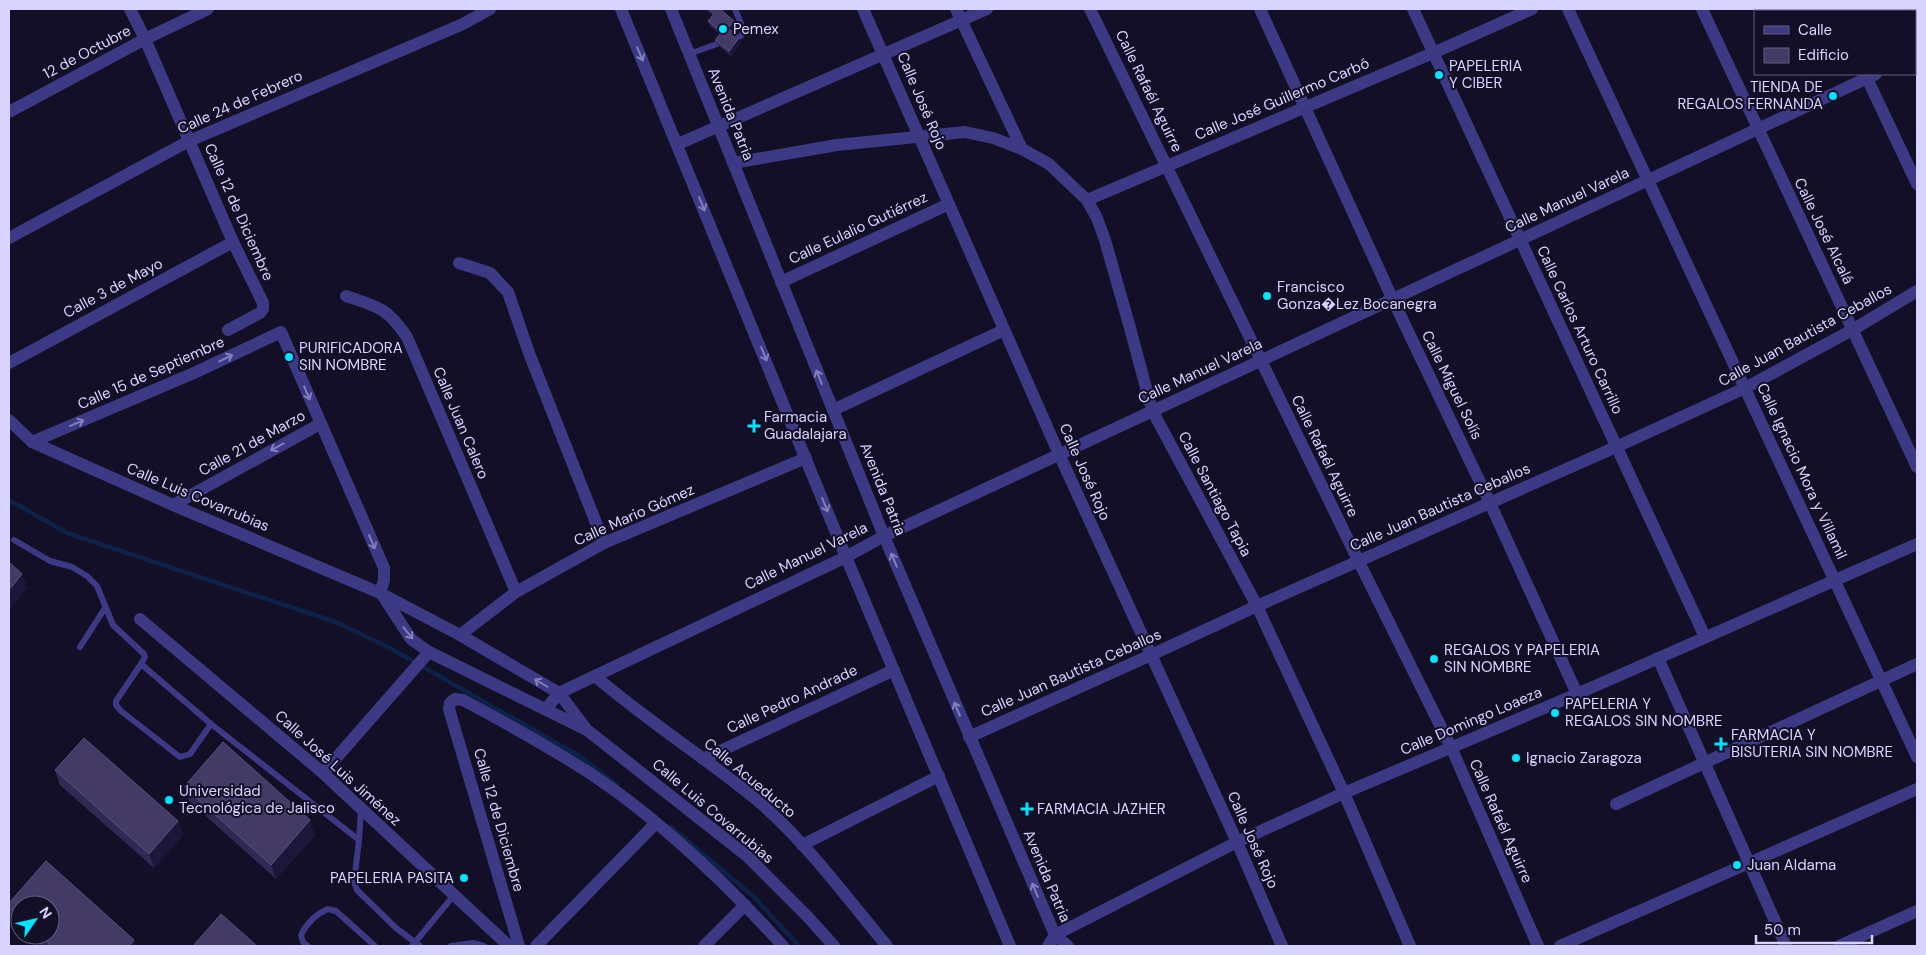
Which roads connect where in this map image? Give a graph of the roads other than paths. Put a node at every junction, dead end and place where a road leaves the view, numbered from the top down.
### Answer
1 (130, 9) edge
2 (208, 9) edge
3 (466, 9) edge
4 (490, 9) edge
5 (621, 9) edge
6 (671, 9) edge
7 (735, 9) edge
8 (863, 9) edge
9 (987, 9) edge
10 (1090, 9) edge
11 (1260, 9) edge
12 (1414, 9) edge
13 (1532, 9) edge
14 (1568, 9) edge
15 (1702, 9) edge
16 (958, 14) edge
17 (463, 24) junction
18 (735, 38) edge
19 (145, 39) junction
20 (717, 44) edge
21 (1434, 53) junction
22 (689, 54) junction
23 (884, 54) junction
24 (1869, 75) edge
25 (1304, 107) junction
26 (9, 112) edge
27 (718, 126) junction
28 (1757, 128) junction
29 (919, 136) junction
30 (189, 141) junction
31 (678, 144) junction
32 (1022, 148) junction
33 (733, 163) junction
34 (1167, 166) junction
35 (1648, 180) junction
36 (1917, 184) edge
37 (1088, 200) junction
38 (949, 204) junction
39 (9, 238) edge
40 (1521, 240) junction
41 (232, 242) junction
42 (459, 263) dead end
43 (781, 282) junction
44 (1917, 291) edge
45 (346, 296) dead end
46 (1393, 300) junction
47 (1854, 329) junction
48 (228, 330) dead end
49 (1004, 330) junction
50 (1261, 361) junction
51 (9, 363) edge
52 (1745, 388) junction
53 (833, 410) junction
54 (1152, 410) junction
55 (9, 420) edge
56 (320, 424) junction
57 (32, 442) junction
58 (1616, 447) junction
59 (1059, 454) junction
60 (806, 458) junction
61 (1917, 467) edge
62 (1490, 503) junction
63 (173, 505) junction
64 (884, 536) junction
65 (14, 540) dead end
66 (604, 543) junction
67 (1917, 544) edge
68 (846, 557) junction
69 (1359, 562) junction
70 (1835, 580) junction
71 (516, 592) junction
72 (380, 593) junction
73 (1257, 606) junction
74 (104, 608) junction
75 (140, 619) dead end
76 (460, 635) junction
77 (1705, 637) junction
78 (80, 647) dead end
79 (1152, 655) junction
80 (426, 656) junction
81 (1658, 658) junction
82 (141, 664) junction
83 (1917, 664) edge
84 (894, 670) junction
85 (595, 676) junction
86 (1882, 682) junction
87 (559, 693) junction
88 (1576, 694) junction
89 (546, 709) junction
90 (211, 724) junction
91 (587, 730) junction
92 (969, 737) junction
93 (1451, 747) junction
94 (1917, 757) edge
95 (703, 758) junction
96 (1705, 763) junction
97 (324, 773) junction
98 (939, 776) junction
99 (1917, 789) edge
100 (1344, 793) junction
101 (1616, 804) dead end
102 (361, 808) junction
103 (656, 823) junction
104 (360, 840) junction
105 (1237, 842) junction
106 (802, 845) junction
107 (1750, 864) junction
108 (454, 895) junction
109 (746, 905) junction
110 (1917, 911) edge
111 (1052, 941) edge
112 (415, 945) edge
113 (308, 946) edge
114 (375, 946) edge
115 (451, 946) edge
116 (484, 946) edge
117 (509, 946) edge
118 (519, 946) edge
119 (536, 946) edge
120 (704, 946) edge
121 (783, 946) edge
122 (834, 946) edge
123 (887, 946) edge
124 (1010, 946) edge
125 (1068, 946) edge
126 (1282, 946) edge
127 (1410, 946) edge
128 (1538, 946) edge
129 (1560, 946) edge
130 (1786, 946) edge
131 (1839, 946) edge

1 - 19 street, Calle 12 de Diciembre
2 - 19 street, 12 de Octubre
3 - 17 street
4 - 17 street, Calle 24 de Febrero
5 -> 31 street
6 - 22 street, Avenida Patria
7 - 18 lane
8 - 23 street, Calle José Rojo
9 - 16 street
10 - 34 street, Calle Rafaél Aguirre
11 - 25 street, Calle Miguel Solís
12 - 21 street, Calle Carlos Arturo Carrillo
13 - 21 street, Calle José Guillermo Carbó
14 - 35 street, Calle Ignacio Mora y Villamil
15 - 28 street, Calle José Alcalá
16 - 23 street
16 - 32 street
17 - 30 street, Calle 24 de Febrero
19 - 26 street, 12 de Octubre
19 - 30 street, Calle 12 de Diciembre
20 - 22 lane
21 - 25 street, Calle José Guillermo Carbó
21 - 40 street, Calle Carlos Arturo Carrillo
22 - 27 street, Avenida Patria
23 - 27 street
23 - 29 street, Calle José Rojo
24 - 28 street, Calle Manuel Varela
24 - 36 street
25 - 34 street, Calle José Guillermo Carbó
25 - 46 street, Calle Miguel Solís
27 - 31 street
27 - 33 street, Avenida Patria
28 - 35 street, Calle Manuel Varela
28 - 47 street, Calle José Alcalá
29 - 32 street
29 - 33 street
29 - 38 street, Calle José Rojo
30 - 39 street, Calle 24 de Febrero
30 - 41 street, Calle 12 de Diciembre
31 -> 60 street
32 - 37 street
33 - 43 street, Avenida Patria
34 - 37 street, Calle José Guillermo Carbó
34 - 50 street, Calle Rafaél Aguirre
35 - 40 street, Calle Manuel Varela
35 - 52 street, Calle Ignacio Mora y Villamil
37 - 54 street, Calle Santiago Tapia
38 - 43 street, Calle Eulalio Gutiérrez
38 - 49 street, Calle José Rojo
40 - 46 street, Calle Manuel Varela
40 - 58 street, Calle Carlos Arturo Carrillo
41 - 48 street, Calle 12 de Diciembre
41 - 51 street, Calle 3 de Mayo
42 - 66 street
53 -> 43 street, Avenida Patria
44 - 47 street, Calle Juan Bautista Ceballos
45 - 71 street, Calle Juan Calero
46 - 50 street, Calle Manuel Varela
46 - 62 street, Calle Miguel Solís
47 - 52 street, Calle Juan Bautista Ceballos
47 - 61 street, Calle José Alcalá
49 - 53 street
49 - 59 street, Calle José Rojo
50 - 54 street, Calle Manuel Varela
50 - 69 street, Calle Rafaél Aguirre
52 - 58 street, Calle Juan Bautista Ceballos
52 - 70 street, Calle Ignacio Mora y Villamil
53 - 64 street, Avenida Patria
54 - 59 street, Calle Manuel Varela
54 - 73 street, Calle Santiago Tapia
55 - 57 street, Calle Luis Covarrubias
57 -> 56 street, Calle 15 de Septiembre
56 -> 63 street, Calle 21 de Marzo
56 -> 72 street
57 - 63 street, Calle Luis Covarrubias
58 - 62 street, Calle Juan Bautista Ceballos
58 - 77 street, Calle Carlos Arturo Carrillo
59 - 64 street, Calle Manuel Varela
59 - 79 street, Calle José Rojo
60 - 66 street, Calle Mario Gómez
60 -> 68 street
62 - 69 street, Calle Juan Bautista Ceballos
62 - 88 street, Calle Miguel Solís
63 - 72 street, Calle Luis Covarrubias
64 - 68 street, Calle Manuel Varela
92 -> 64 street, Avenida Patria
65 - 74 lane
66 - 71 street, Calle Mario Gómez
67 - 70 street, Calle Domingo Loaeza
68 - 84 street
68 - 85 street, Calle Manuel Varela
69 - 73 street, Calle Juan Bautista Ceballos
69 - 93 street, Calle Rafaél Aguirre
70 - 77 street, Calle Domingo Loaeza
70 - 86 street, Calle Ignacio Mora y Villamil
71 - 76 street, Calle Mario Gómez
72 - 76 street, Calle Luis Covarrubias
72 -> 80 street, Calle Luis Covarrubias
73 - 79 street, Calle Juan Bautista Ceballos
73 - 100 street, Calle Santiago Tapia
74 - 78 lane
74 - 82 lane
75 - 97 street, Calle José Luis Jiménez
87 -> 76 street, Calle Luis Covarrubias
77 - 81 street, Calle Domingo Loaeza
79 - 92 street, Calle Juan Bautista Ceballos
79 - 105 street, Calle José Rojo
80 - 89 street, Calle Luis Covarrubias
80 - 97 street
81 - 88 street, Calle Domingo Loaeza
81 - 96 street
82 - 90 lane
82 - 90 lane
83 - 86 street
84 - 95 street, Calle Pedro Andrade
84 - 98 street
85 - 87 street, Calle Manuel Varela
85 - 95 street, Calle Acueducto
86 - 94 street, Calle Ignacio Mora y Villamil
86 - 96 street
87 - 89 street, Calle Manuel Varela
87 - 91 street, Calle Luis Covarrubias
88 - 93 street, Calle Domingo Loaeza
89 - 91 street, Calle Luis Covarrubias
90 - 104 lane
91 - 122 street, Calle Luis Covarrubias
111 -> 92 street, Avenida Patria
93 - 100 street, Calle Domingo Loaeza
93 - 128 street, Calle Rafaél Aguirre
95 - 106 street, Calle Acueducto
96 - 101 street
96 - 107 street
97 - 102 street, Calle José Luis Jiménez
98 - 106 street
98 - 124 street
99 - 107 street
100 - 105 street, Calle Domingo Loaeza
100 - 127 street, Calle Santiago Tapia
102 - 104 lane
102 - 108 street, Calle José Luis Jiménez
103 - 109 street
103 - 118 street, Calle 12 de Diciembre
103 - 119 street
104 - 112 lane
105 - 111 street, Calle Domingo Loaeza
105 - 126 street, Calle José Rojo
106 - 123 street, Calle Acueducto
107 - 129 street
107 - 130 street
108 - 112 lane
108 - 117 street, Calle José Luis Jiménez
109 - 120 street
109 - 121 street
110 - 131 street
111 - 125 street, Avenida Patria
113 - 114 lane
115 - 116 lane

